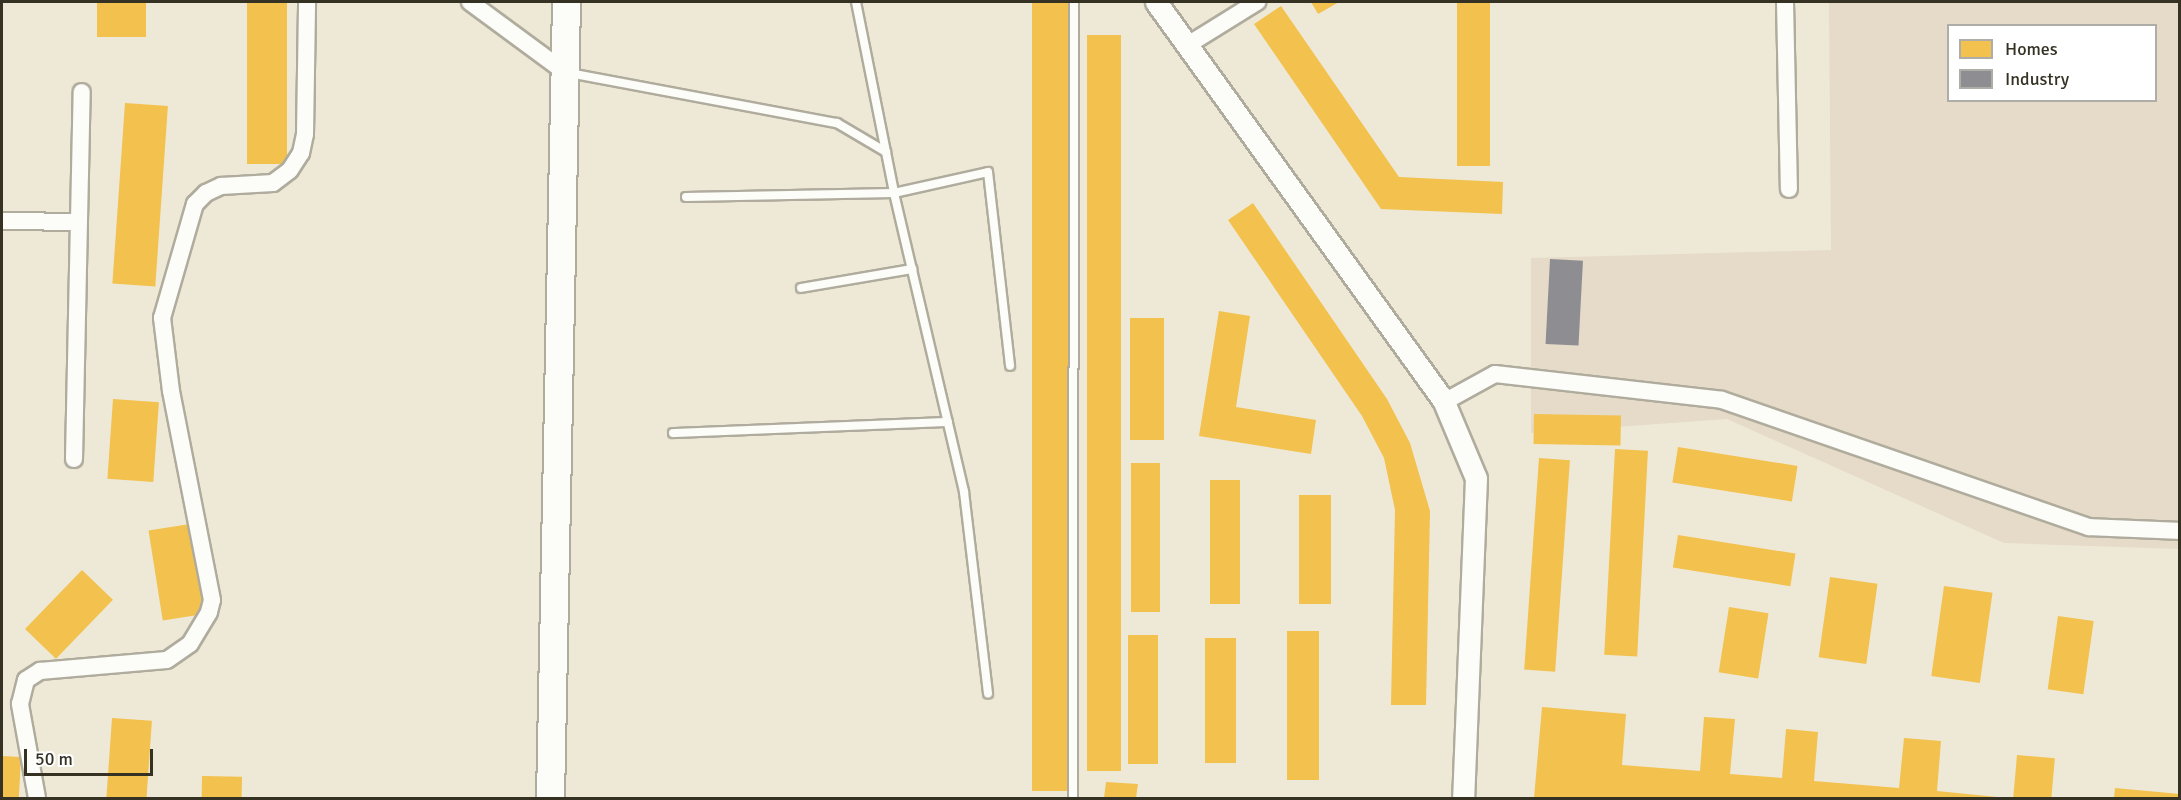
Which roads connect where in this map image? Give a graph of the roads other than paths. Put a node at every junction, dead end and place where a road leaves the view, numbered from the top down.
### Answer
1 (307, 2) edge
2 (470, 2) edge
3 (566, 2) edge
4 (856, 2) edge
5 (1074, 2) edge
6 (1156, 2) edge
7 (1257, 2) edge
8 (1785, 2) edge
9 (1186, 46) junction
10 (565, 72) junction
11 (82, 92) dead end
12 (886, 152) junction
13 (1789, 189) dead end
14 (894, 193) junction
15 (686, 197) dead end
16 (2, 222) edge
17 (79, 222) junction
18 (912, 269) junction
19 (801, 288) dead end
20 (1010, 366) dead end
21 (1444, 402) junction
22 (948, 422) junction
23 (673, 433) dead end
24 (74, 459) dead end
25 (2180, 531) edge
26 (988, 694) dead end
27 (37, 798) edge
28 (550, 798) edge
29 (1074, 798) edge
30 (1463, 798) edge

1 - 27 street
2 - 10 street
3 - 10 main road
4 - 12 lane
5 - 29 lane
6 - 9 street
7 - 9 street
8 - 13 street
9 - 21 street
10 - 12 lane
10 - 28 main road
11 - 17 street
12 - 14 lane
14 - 15 lane
14 - 18 lane
14 - 20 lane
16 - 17 street
17 - 24 street
18 - 19 lane
18 - 22 lane
21 - 25 street
21 - 30 street
22 - 23 lane
22 - 26 lane

